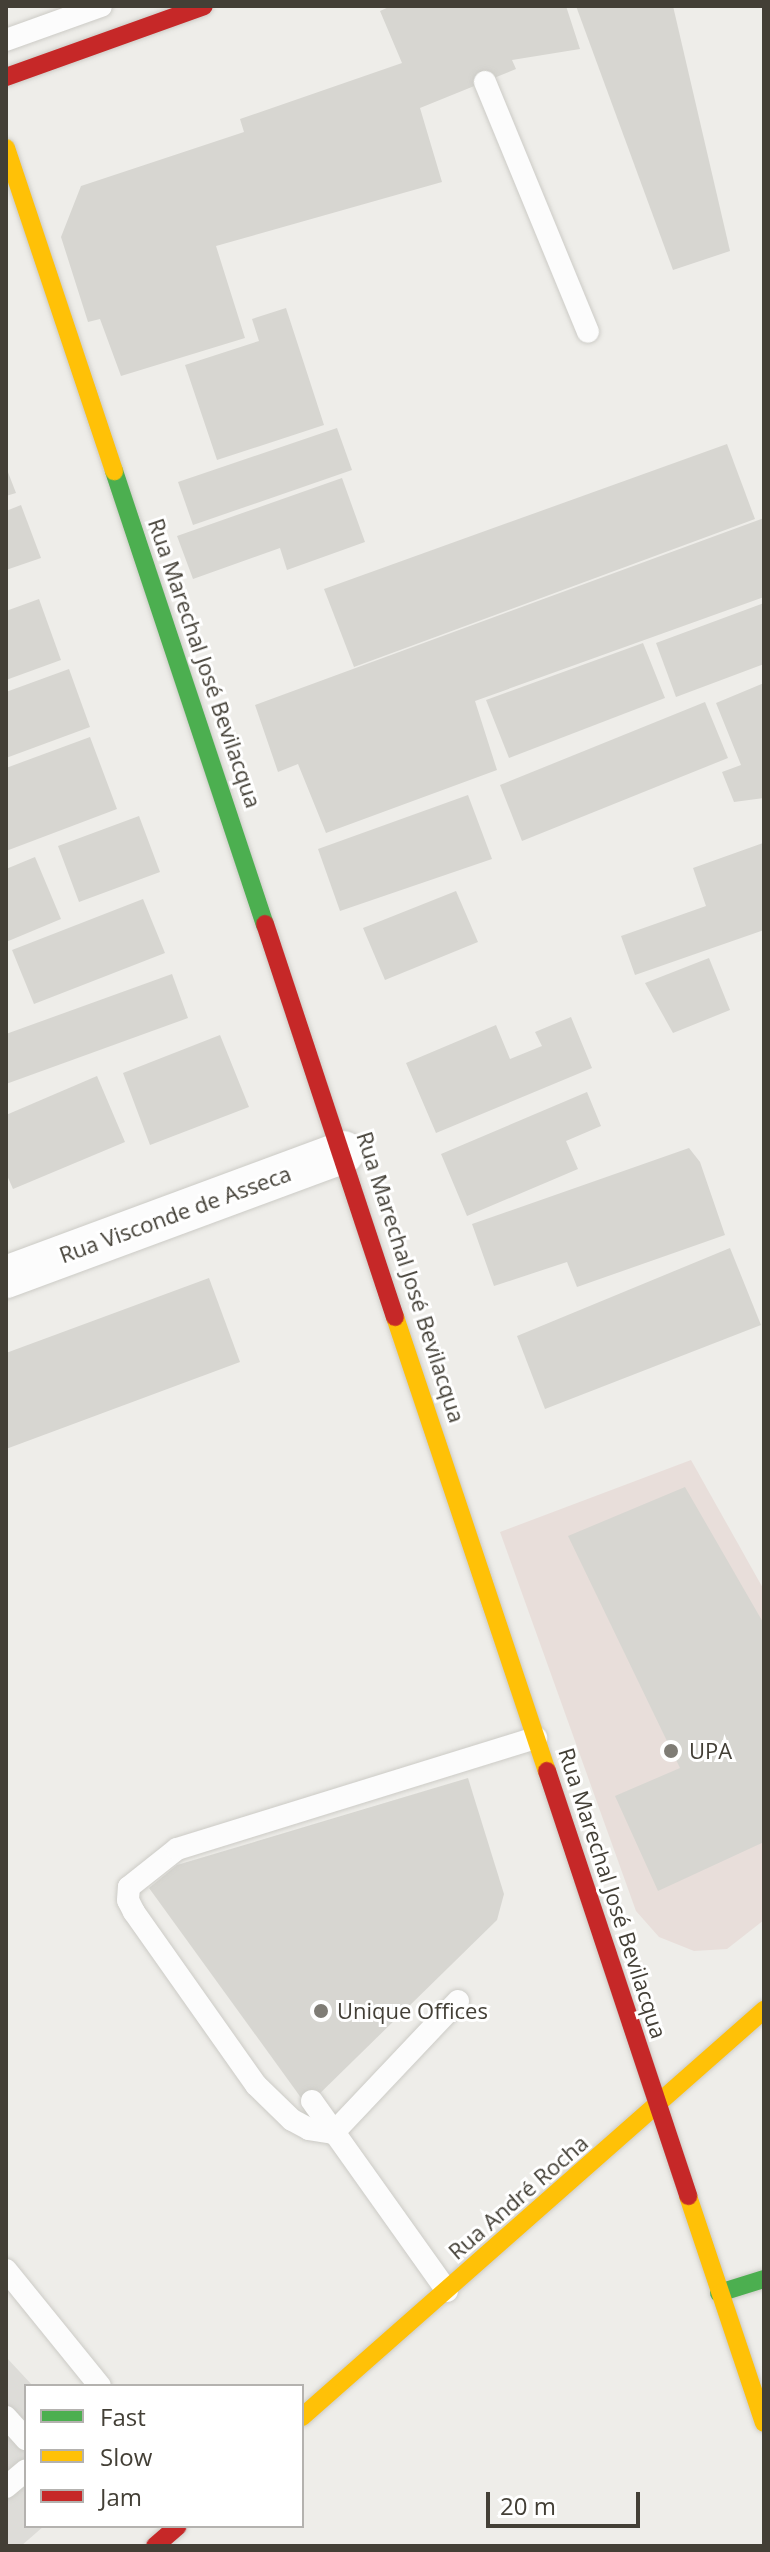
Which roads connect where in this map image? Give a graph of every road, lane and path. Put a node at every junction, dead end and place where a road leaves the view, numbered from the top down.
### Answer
1 (101, 6) edge
2 (204, 6) edge
3 (6, 40) edge
4 (6, 77) edge
5 (485, 82) dead end
6 (6, 148) edge
7 (588, 332) dead end
8 (344, 1152) junction
9 (6, 1277) edge
10 (536, 1738) junction
11 (458, 2001) dead end
12 (756, 2017) edge
13 (764, 2048) edge
14 (312, 2101) dead end
15 (658, 2102) junction
16 (333, 2133) junction
17 (6, 2270) edge
18 (764, 2279) edge
19 (447, 2291) junction
20 (719, 2293) junction
21 (98, 2384) edge
22 (304, 2415) edge
23 (6, 2417) edge
24 (764, 2423) edge
25 (24, 2437) edge
26 (24, 2472) edge
27 (6, 2487) edge
28 (176, 2528) edge
29 (155, 2546) edge

1 - 3 lane
2 - 4 street
5 - 7 lane
6 - 8 street, Rua Marechal José Bevilacqua
8 - 9 street, Rua Visconde de Asseca
8 - 10 street, Rua Marechal José Bevilacqua
10 - 15 street, Rua Marechal José Bevilacqua
10 - 16 lane
11 - 16 lane
12 - 13 lane
12 - 15 street, Rua André Rocha
14 - 16 lane
15 - 19 street, Rua André Rocha
15 - 20 street, Rua Marechal José Bevilacqua
16 - 19 lane
17 - 21 lane
18 - 20 street
19 - 22 street, Rua André Rocha
20 - 24 street, Rua Marechal José Bevilacqua
23 - 25 lane
26 - 27 lane
28 - 29 street

